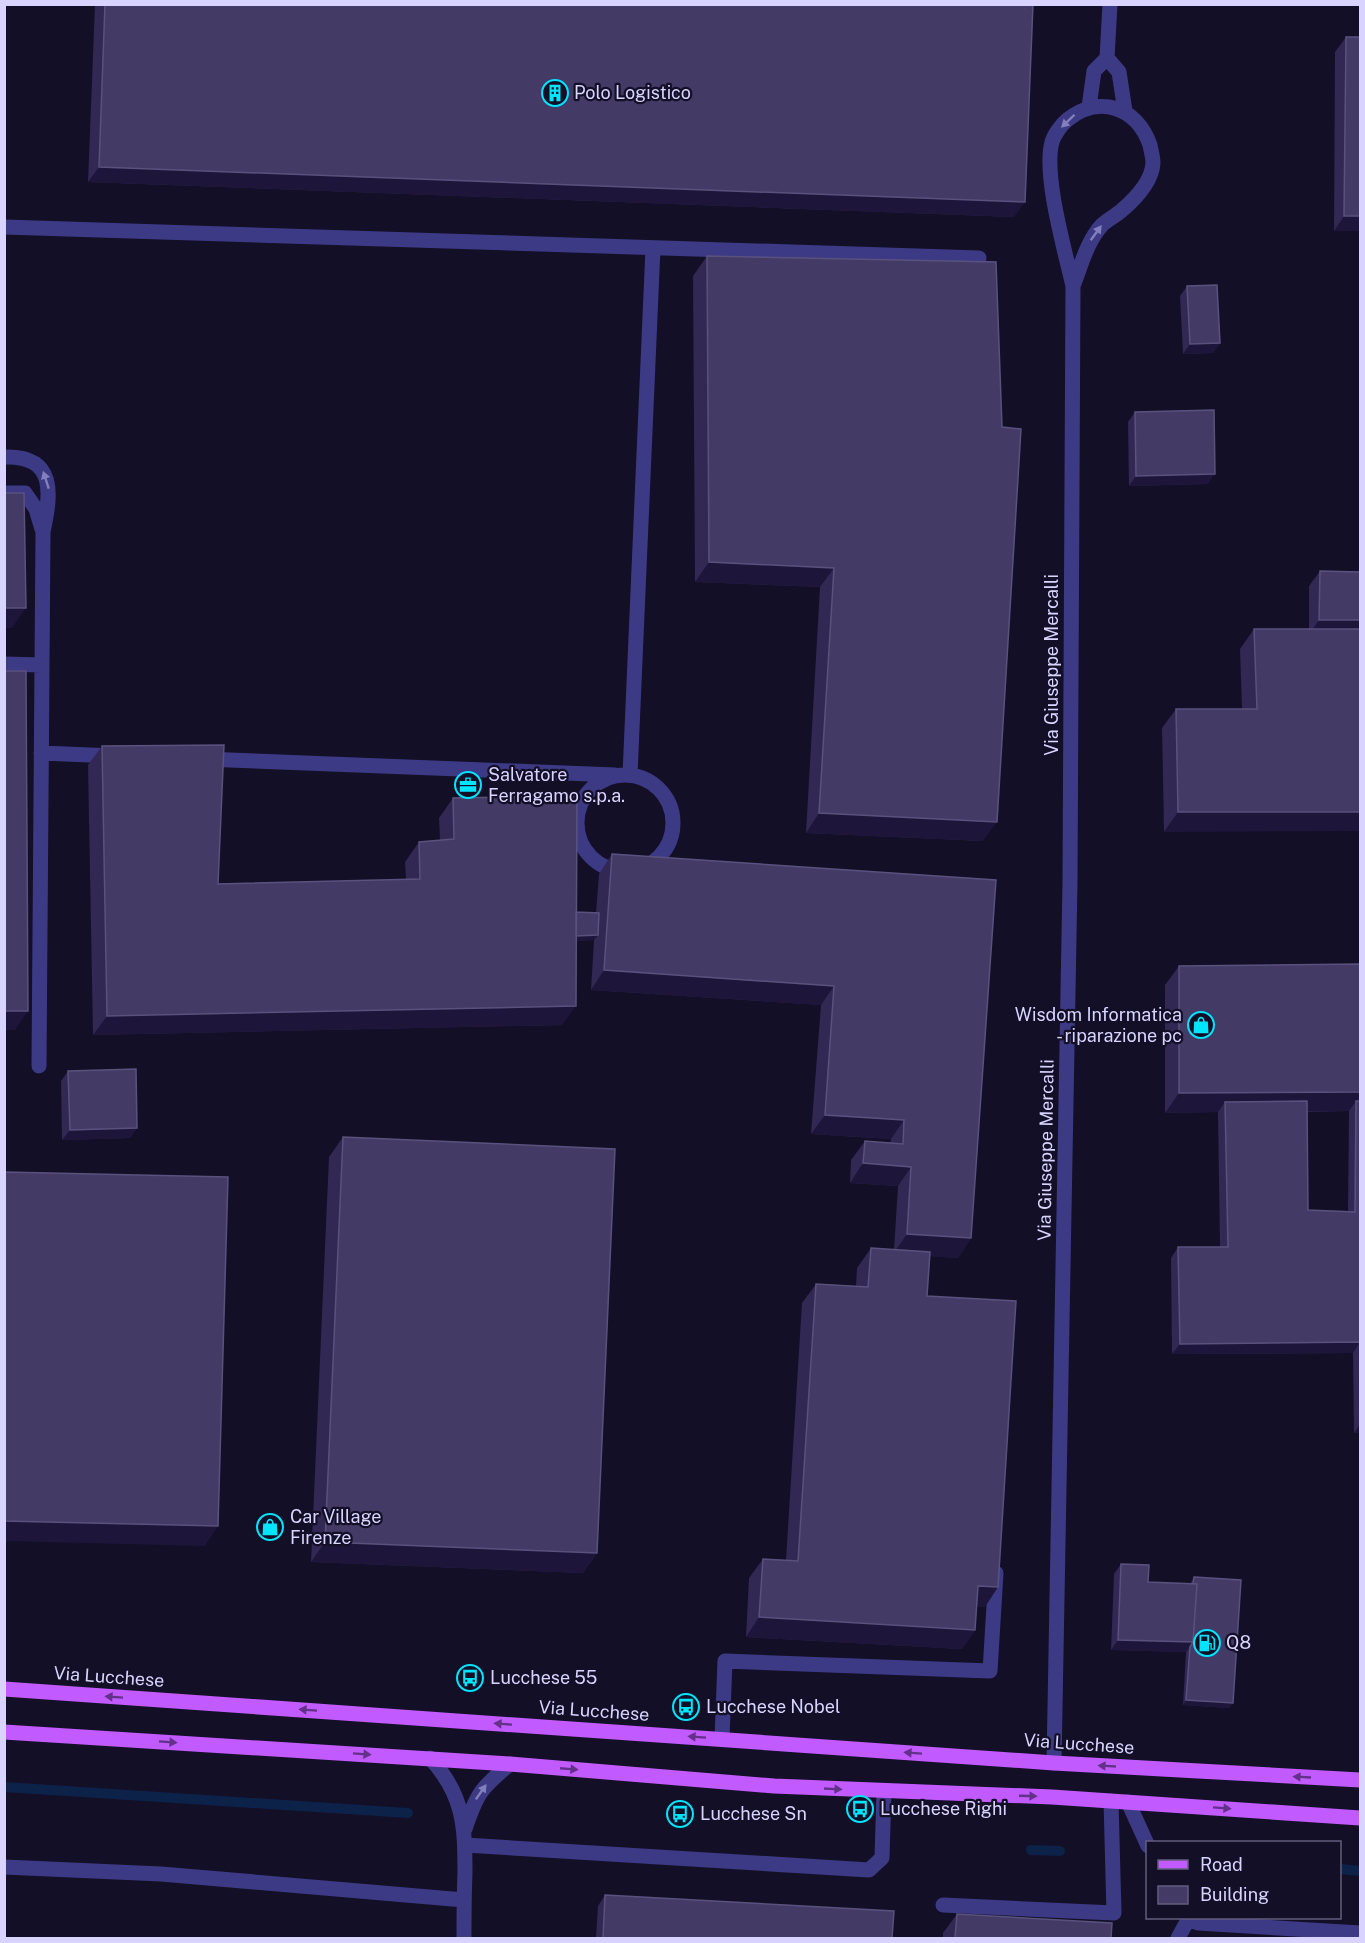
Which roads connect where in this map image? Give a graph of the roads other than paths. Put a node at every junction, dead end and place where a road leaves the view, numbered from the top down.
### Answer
1 (1110, 4) edge
2 (1107, 58) junction
3 (1089, 107) junction
4 (1125, 111) junction
5 (4, 227) edge
6 (653, 248) junction
7 (979, 258) dead end
8 (1073, 286) junction
9 (4, 457) edge
10 (4, 493) edge
11 (43, 532) junction
12 (4, 664) edge
13 (42, 665) junction
14 (41, 753) junction
15 (125, 756) edge
16 (185, 758) edge
17 (622, 775) junction
18 (39, 1066) dead end
19 (997, 1564) edge
20 (4, 1689) edge
21 (4, 1732) edge
22 (722, 1739) junction
23 (430, 1758) junction
24 (1054, 1763) junction
25 (510, 1764) junction
26 (1360, 1780) edge
27 (884, 1791) junction
28 (1110, 1801) junction
29 (1128, 1802) junction
30 (1360, 1818) edge
31 (465, 1837) junction
32 (1146, 1842) edge
33 (4, 1867) edge
34 (464, 1900) junction
35 (943, 1905) dead end
36 (1188, 1919) edge
37 (1191, 1919) edge
38 (1360, 1933) edge
39 (464, 1938) edge
40 (1178, 1938) edge

1 - 2 street
2 - 3 street
2 - 4 street
3 - 4 street
3 -> 8 street
8 -> 4 street
5 - 6 street
6 - 7 street
6 - 17 street
8 - 24 street, Via Giuseppe Mercalli
11 -> 9 street
10 - 11 street
11 - 13 street
12 - 13 street
13 - 14 street
14 - 15 street
14 - 18 street
16 - 17 street
17 - 17 street
19 - 22 street
22 -> 20 main road, Via Lucchese
21 -> 23 main road
24 -> 22 main road, Via Lucchese
23 - 25 main road
23 - 31 street
26 -> 24 main road, Via Lucchese
25 -> 27 main road
31 -> 25 street
27 -> 28 main road
27 - 31 street
28 - 29 main road
28 - 35 street
29 -> 30 main road
29 - 32 street
31 - 34 street
33 - 34 street
34 - 39 street
36 - 40 street
37 - 38 street

